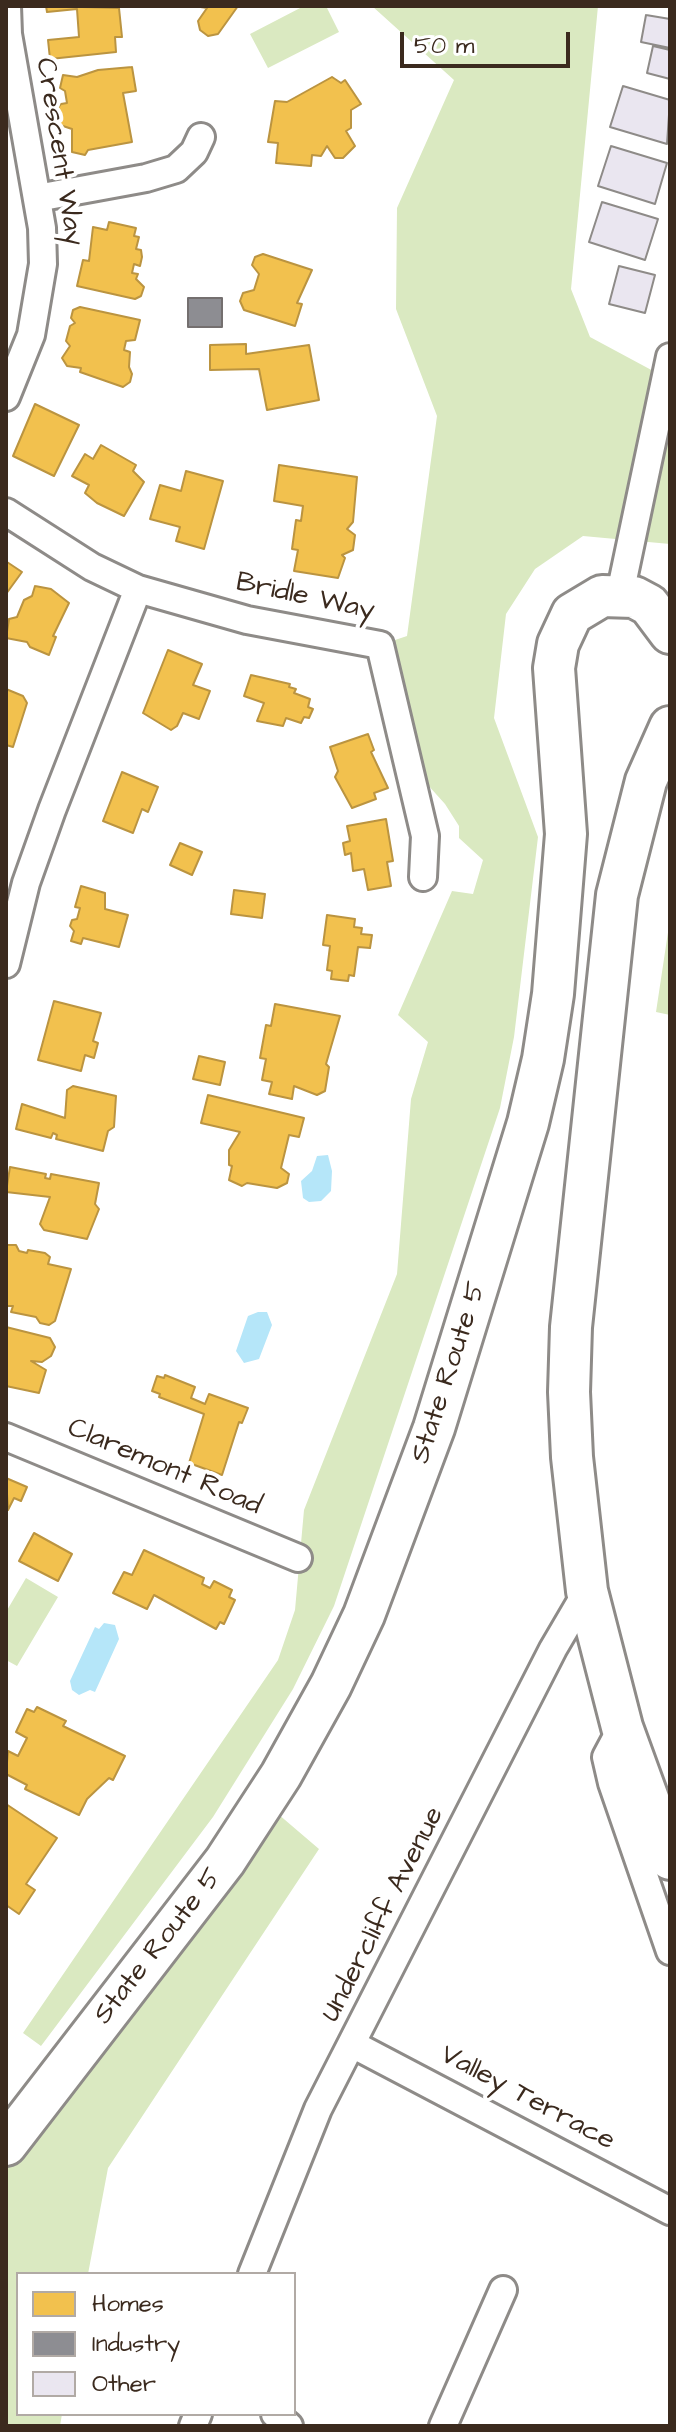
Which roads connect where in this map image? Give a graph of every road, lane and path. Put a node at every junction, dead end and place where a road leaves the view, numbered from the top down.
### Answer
1 (7, 6) edge
2 (201, 137) dead end
3 (37, 198) junction
4 (670, 357) edge
5 (6, 397) edge
6 (6, 512) edge
7 (138, 589) junction
8 (620, 594) junction
9 (670, 633) edge
10 (670, 727) edge
11 (423, 877) dead end
12 (6, 964) edge
13 (6, 1437) edge
14 (298, 1558) dead end
15 (587, 1591) junction
16 (622, 1727) junction
17 (670, 1859) edge
18 (670, 1951) edge
19 (354, 2045) junction
20 (6, 2145) edge
21 (670, 2211) edge
22 (253, 2272) edge
23 (503, 2290) dead end
24 (443, 2426) edge

1 - 3 street, Crescent Way
2 - 3 street
3 - 5 street, Crescent Way
4 - 8 street
6 - 7 street, Bridle Way
7 - 11 street, Bridle Way
7 - 12 street
8 - 9 main road
8 - 20 main road, State Route 5
10 - 15 main road
13 - 14 street, Claremont Road
15 - 16 main road
15 - 19 street, Undercliff Avenue
16 - 17 main road
16 - 18 street
19 - 21 street, Valley Terrace
19 - 22 street, Undercliff Avenue
23 - 24 street

